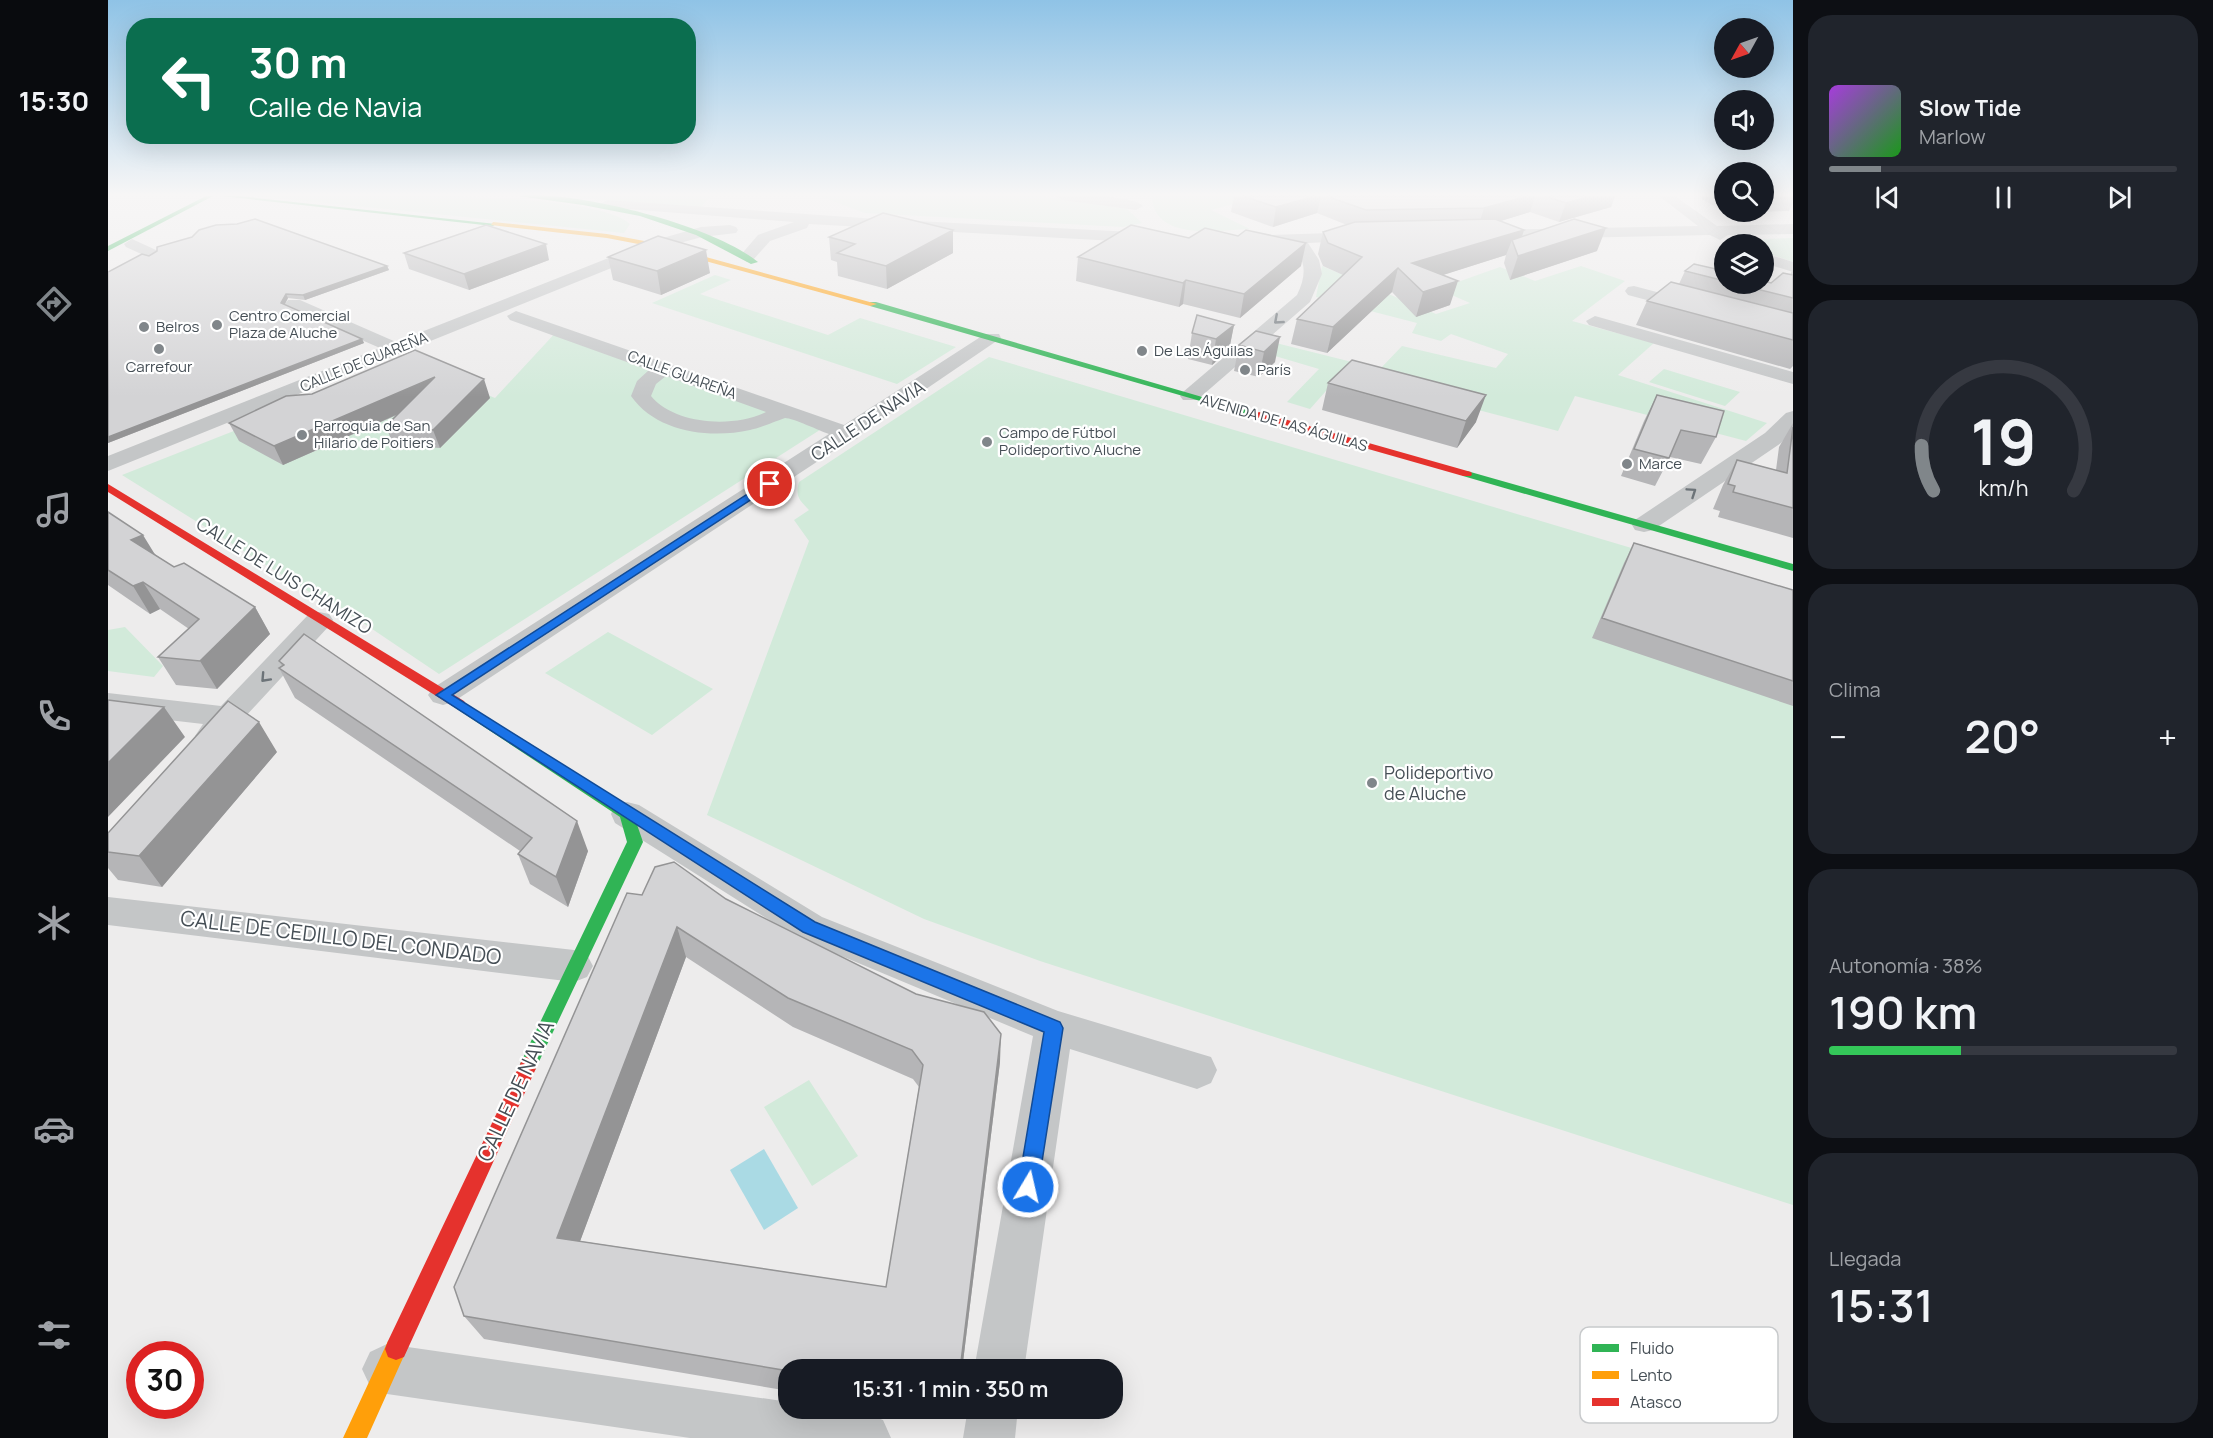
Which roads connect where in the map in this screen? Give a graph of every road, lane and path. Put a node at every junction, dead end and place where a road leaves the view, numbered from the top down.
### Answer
1 (611, 263) edge
2 (726, 263) edge
3 (756, 263) edge
4 (1311, 263) edge
5 (776, 276) junction
6 (1634, 291) dead end
7 (294, 304) dead end
8 (1714, 312) edge
9 (516, 316) dead end
10 (1595, 321) dead end
11 (992, 338) junction
12 (397, 349) junction
13 (663, 368) junction
14 (1793, 378) edge
15 (1190, 396) junction
16 (783, 410) junction
17 (1793, 417) edge
18 (849, 434) junction
19 (108, 464) edge
20 (108, 487) edge
21 (1644, 525) junction
22 (1793, 568) edge
23 (319, 620) junction
24 (443, 695) junction
25 (108, 703) edge
26 (228, 717) junction
27 (188, 760) edge
28 (627, 814) junction
29 (108, 910) edge
30 (574, 966) junction
31 (1054, 1028) junction
32 (1197, 1070) dead end
33 (1001, 1359) edge
34 (387, 1369) junction
35 (992, 1419) edge
36 (355, 1438) edge
37 (865, 1438) edge
38 (989, 1438) edge

1 - 12 street, CALLE DE GUAREÑA
2 - 5 street, AVENIDA DE LAS ÁGUILAS
3 - 5 street, AVENIDA DE LAS ÁGUILAS
4 -> 15 street
5 - 11 street, AVENIDA DE LAS ÁGUILAS
6 - 8 street
7 - 12 street
9 - 13 street, CALLE GUAREÑA
10 - 14 street
11 - 15 street, AVENIDA DE LAS ÁGUILAS
11 - 18 street, CALLE DE NAVIA
12 - 19 street, CALLE DE GUAREÑA
13 - 16 street, CALLE GUAREÑA
13 - 16 street
15 - 21 street, AVENIDA DE LAS ÁGUILAS
16 - 18 street, CALLE GUAREÑA
21 -> 17 street
18 - 24 street, CALLE DE NAVIA
20 - 23 street, CALLE DE LUIS CHAMIZO
21 - 22 street, AVENIDA DE LAS ÁGUILAS
23 - 24 street, CALLE DE LUIS CHAMIZO
23 -> 26 street
24 - 28 street
25 - 26 street
26 - 27 street
28 - 30 street, CALLE DE NAVIA
28 - 31 street
29 - 30 street, CALLE DE CEDILLO DEL CONDADO
30 - 34 street, CALLE DE NAVIA
31 - 32 street
31 - 33 street
34 - 36 street, CALLE DE NAVIA
34 - 37 street
35 - 38 street

